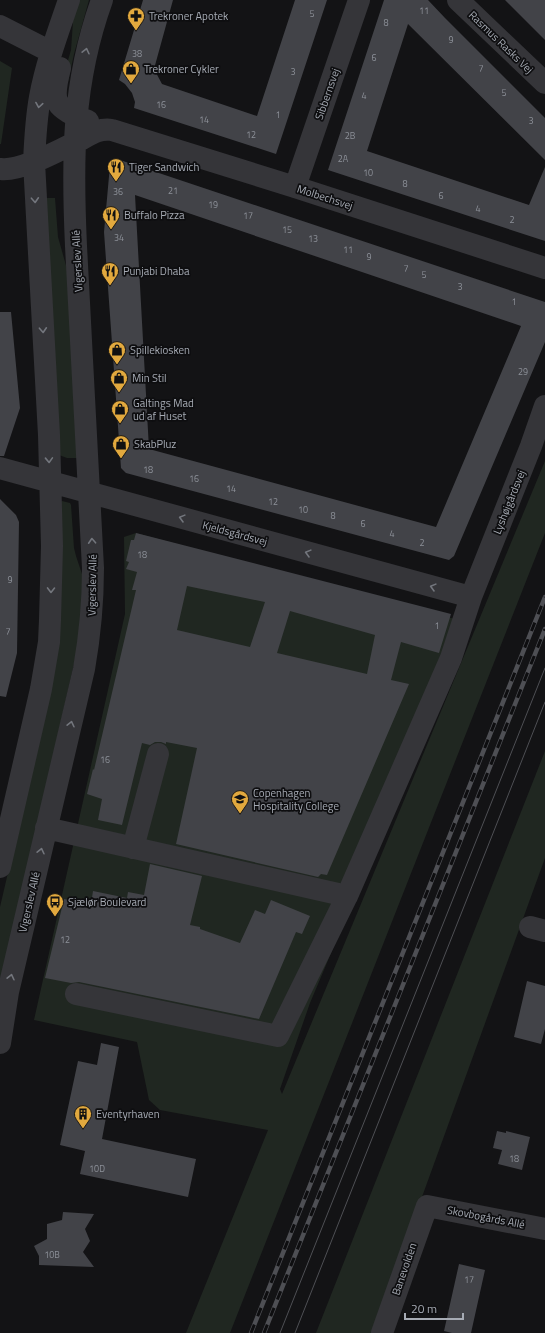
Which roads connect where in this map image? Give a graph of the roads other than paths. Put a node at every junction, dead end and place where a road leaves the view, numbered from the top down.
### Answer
1 (102, 0) edge
2 (359, 0) edge
3 (458, 0) edge
4 (66, 9) edge
5 (0, 26) edge
6 (51, 52) junction
7 (545, 83) edge
8 (76, 116) junction
9 (103, 128) junction
10 (74, 143) junction
11 (34, 162) junction
12 (0, 169) edge
13 (295, 187) junction
14 (545, 268) edge
15 (545, 406) edge
16 (0, 468) edge
17 (50, 482) junction
18 (89, 493) junction
19 (471, 597) junction
20 (158, 754) dead end
21 (6, 812) edge
22 (46, 828) junction
23 (133, 848) junction
24 (0, 867) edge
25 (348, 896) junction
26 (76, 994) dead end
27 (0, 1044) edge
28 (427, 1206) joint
29 (545, 1229) edge
30 (382, 1333) edge

8 -> 1 street, Vigerslev Allé
2 - 13 street, Sibbernsvej
3 - 7 street, Rasmus Rasks Vej
4 - 6 street
4 - 8 street
5 - 6 street
6 -> 11 street
8 - 9 street, Molbechsvej
8 - 10 street, Vigerslev Allé
9 - 10 street
9 - 13 street, Molbechsvej
10 - 11 street
10 - 18 street, Vigerslev Allé
11 - 12 street
11 -> 17 street
13 - 14 street, Molbechsvej
15 - 19 street, Lyshøjgårdsvej
16 - 17 street, Kjeldsgårdsvej
17 - 18 street, Kjeldsgårdsvej
17 -> 21 street
19 -> 18 street, Kjeldsgårdsvej
22 -> 18 street, Vigerslev Allé
19 - 25 street, Lyshøjgårdsvej
20 - 23 street
21 - 24 street
22 - 23 street
27 -> 22 street, Vigerslev Allé
23 - 25 street
25 - 26 street, Lyshøjgårdsvej
28 - 29 street, Skovbogårds Allé
28 - 30 street, Banevolden

